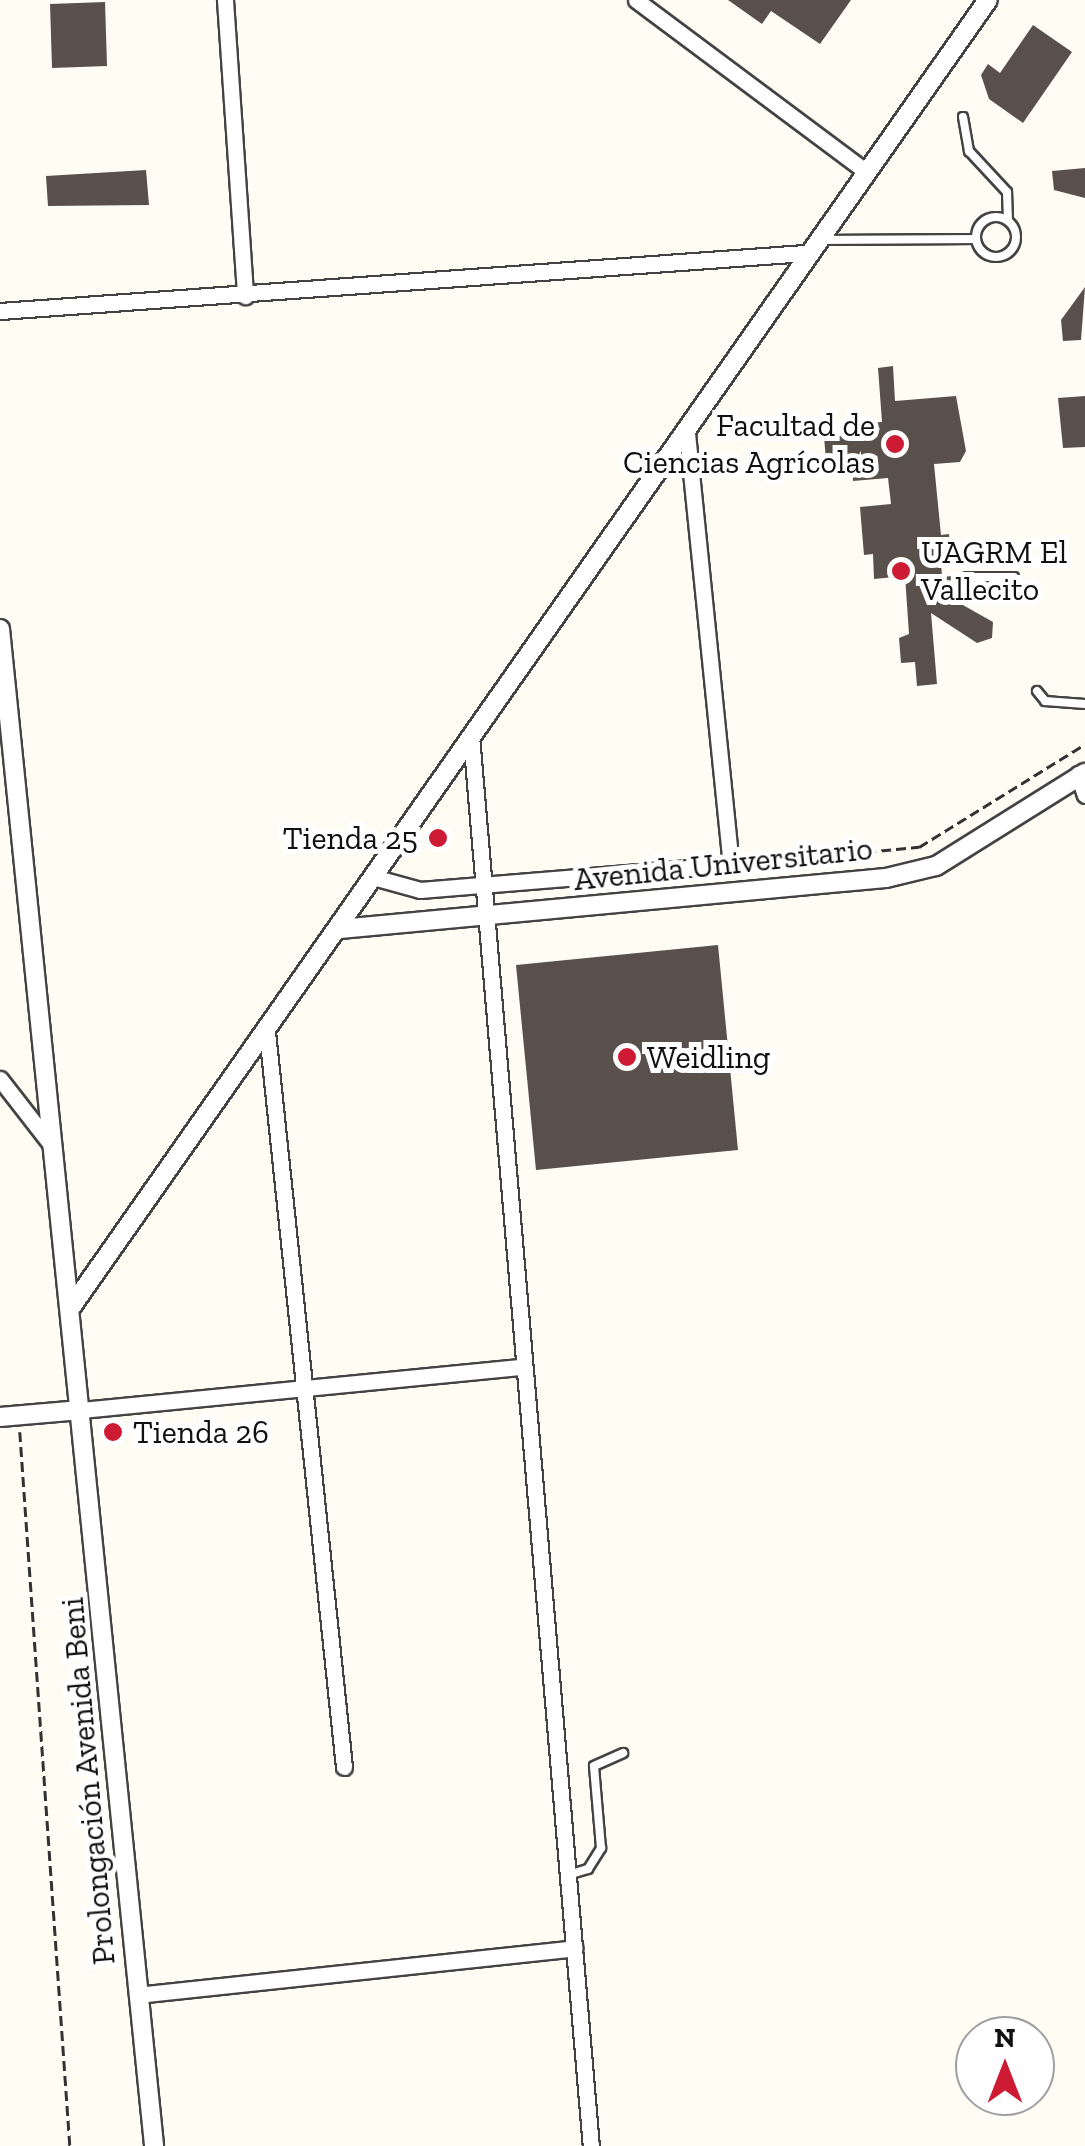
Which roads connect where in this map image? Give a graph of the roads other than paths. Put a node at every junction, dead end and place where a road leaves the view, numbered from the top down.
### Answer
1 (226, 0) edge
2 (636, 0) edge
3 (988, 0) edge
4 (963, 117) dead end
5 (864, 172) junction
6 (1008, 220) junction
7 (976, 239) junction
8 (810, 246) junction
9 (245, 296) junction
10 (0, 312) edge
11 (687, 433) junction
12 (967, 577) dead end
13 (1014, 577) dead end
14 (0, 629) edge
15 (1036, 691) dead end
16 (1085, 704) edge
17 (471, 736) junction
18 (1082, 774) edge
19 (1085, 795) edge
20 (749, 863) road end
21 (731, 864) junction
22 (373, 877) junction
23 (482, 886) junction
24 (485, 918) junction
25 (340, 929) junction
26 (268, 1032) junction
27 (0, 1079) edge
28 (56, 1152) junction
29 (72, 1306) junction
30 (520, 1367) junction
31 (308, 1386) junction
32 (81, 1410) junction
33 (10, 1416) edge
34 (623, 1752) dead end
35 (344, 1768) dead end
36 (568, 1875) junction
37 (574, 1948) junction
38 (137, 1995) junction
39 (154, 2146) edge
40 (591, 2146) edge

1 - 9 street
2 - 5 street
3 - 5 street
4 - 6 lane
5 - 8 street
6 - 7 lane
6 - 7 lane
7 - 8 lane
8 - 9 street
8 - 11 street
9 - 10 street
11 - 17 street
11 - 21 street
12 - 13 lane
14 - 28 street
15 - 16 lane
17 - 22 street
17 - 23 street
18 - 19 street
18 - 24 street, Avenida Universitario
20 - 21 street
21 - 23 street
22 - 23 street
22 - 25 street
23 - 24 street
24 - 25 street, Avenida Universitario
24 - 30 street
25 - 26 street
26 - 29 street
26 - 31 street
27 - 28 street
28 - 29 street
29 - 32 street, Prolongación Avenida Beni
30 - 31 street
30 - 36 street
31 - 32 street
31 - 35 street
32 - 33 street
32 - 38 street, Prolongación Avenida Beni
34 - 36 lane
36 - 37 street
37 - 38 street
37 - 40 street
38 - 39 street, Prolongación Avenida Beni

